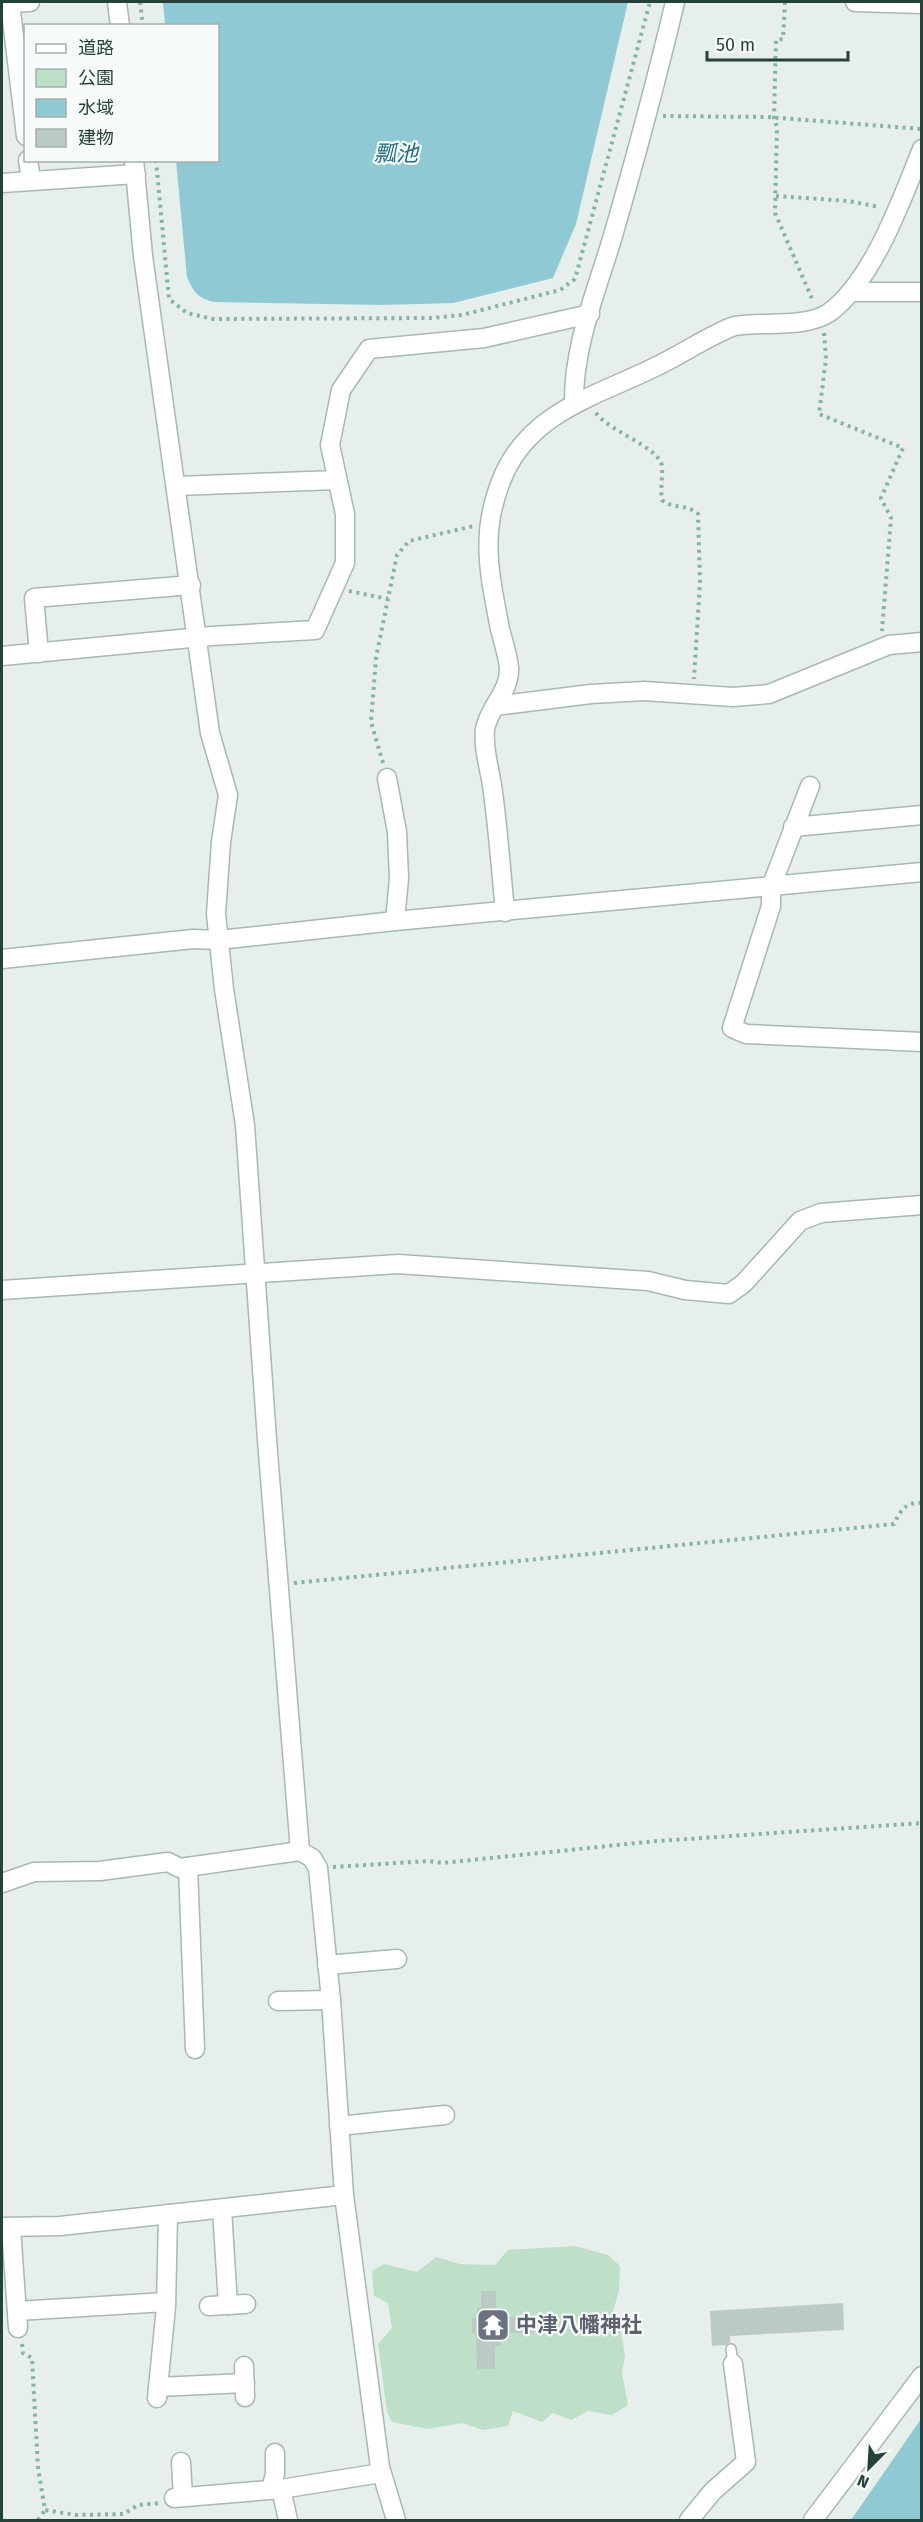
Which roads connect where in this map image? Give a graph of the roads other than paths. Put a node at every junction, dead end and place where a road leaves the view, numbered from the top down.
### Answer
1 (30, 2) edge
2 (117, 2) edge
3 (675, 2) edge
4 (855, 2) edge
5 (6, 3) edge
6 (921, 4) edge
7 (120, 24) edge
8 (24, 123) edge
9 (921, 150) edge
10 (28, 162) edge
11 (135, 167) edge
12 (31, 180) junction
13 (2, 183) edge
14 (851, 292) junction
15 (921, 292) edge
16 (590, 314) junction
17 (579, 400) junction
18 (337, 480) junction
19 (177, 486) junction
20 (191, 585) junction
21 (199, 639) junction
22 (921, 642) edge
23 (39, 653) junction
24 (2, 656) edge
25 (495, 706) junction
26 (387, 778) road end
27 (810, 786) dead end
28 (921, 815) edge
29 (793, 827) junction
30 (921, 872) edge
31 (771, 887) junction
32 (505, 912) junction
33 (395, 921) junction
34 (219, 940) junction
35 (2, 959) edge
36 (921, 1042) edge
37 (921, 1205) edge
38 (255, 1272) junction
39 (2, 1290) edge
40 (300, 1851) junction
41 (188, 1867) junction
42 (2, 1883) edge
43 (397, 1959) dead end
44 (327, 1965) junction
45 (331, 2000) junction
46 (278, 2001) dead end
47 (195, 2049) dead end
48 (445, 2115) dead end
49 (339, 2126) junction
50 (344, 2195) junction
51 (222, 2209) junction
52 (168, 2214) junction
53 (6, 2227) edge
54 (166, 2302) junction
55 (209, 2306) dead end
56 (732, 2357) dead end
57 (921, 2376) edge
58 (245, 2382) dead end
59 (275, 2452) dead end
60 (181, 2462) dead end
61 (381, 2472) junction
62 (276, 2489) junction
63 (288, 2520) edge
64 (396, 2520) edge
65 (689, 2520) edge
66 (813, 2520) edge

1 - 5 street
2 - 7 street
3 - 16 street
4 - 6 street
5 - 8 street
9 - 14 street
10 - 12 street
11 - 12 street
11 - 19 street
12 - 13 street
14 - 15 street
14 - 17 street
16 - 17 street
16 - 18 street
17 - 25 street
18 - 19 street
18 - 21 street
19 - 20 street
20 - 21 street
20 - 23 street
21 - 23 street
21 - 34 street
22 - 25 street
23 - 24 street
25 - 32 street
26 - 33 street
27 - 29 street
28 - 29 street
29 - 31 street
30 - 31 street
31 - 32 street
31 - 36 street
32 - 33 street
33 - 34 street
34 - 35 street
34 - 38 street
37 - 38 street
38 - 39 street
38 - 40 street
40 - 41 street
40 - 44 street
41 - 42 street
41 - 47 street
43 - 44 street
44 - 45 street
45 - 46 street
45 - 49 street
48 - 49 street
49 - 50 street
50 - 51 street
50 - 61 street
51 - 52 street
51 - 55 street
52 - 53 street
52 - 54 street
53 - 54 street
54 - 58 street
56 - 65 street
57 - 66 street
59 - 62 street
60 - 62 street
61 - 62 street
61 - 64 street
62 - 63 street

